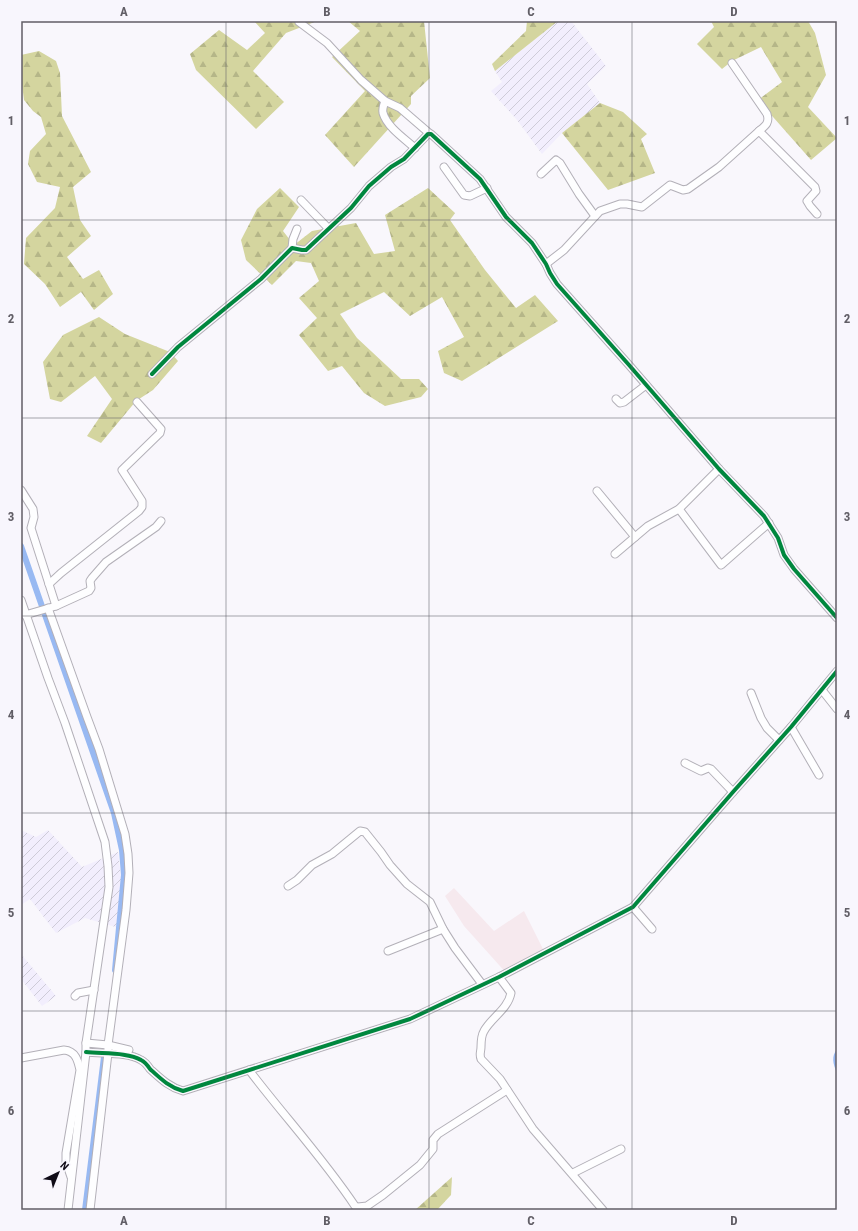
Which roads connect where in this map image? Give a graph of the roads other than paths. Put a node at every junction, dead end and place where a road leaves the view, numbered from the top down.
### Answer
1 (299, 22) edge
2 (732, 63) dead end
3 (385, 100) junction
4 (759, 131) junction
5 (429, 133) junction
6 (415, 148) junction
7 (444, 167) dead end
8 (541, 174) dead end
9 (487, 188) junction
10 (301, 200) dead end
11 (817, 214) dead end
12 (595, 216) junction
13 (328, 228) junction
14 (297, 229) dead end
15 (292, 248) junction
16 (546, 264) junction
17 (152, 374) dead end
18 (646, 385) junction
19 (616, 399) dead end
20 (137, 402) dead end
21 (719, 469) junction
22 (21, 490) edge
23 (597, 491) dead end
24 (679, 509) junction
25 (162, 521) dead end
26 (769, 523) junction
27 (635, 537) junction
28 (615, 554) dead end
29 (49, 584) junction
30 (21, 600) edge
31 (56, 606) junction
32 (46, 609) junction
33 (28, 614) junction
34 (837, 618) edge
35 (837, 671) edge
36 (822, 690) junction
37 (752, 693) dead end
38 (837, 709) edge
39 (791, 727) junction
40 (779, 740) junction
41 (685, 763) dead end
42 (819, 775) dead end
43 (733, 792) junction
44 (288, 886) dead end
45 (633, 907) junction
46 (652, 929) dead end
47 (443, 930) junction
48 (388, 951) dead end
49 (499, 977) junction
50 (482, 984) junction
51 (94, 990) junction
52 (74, 996) dead end
53 (89, 1043) junction
54 (107, 1049) junction
55 (129, 1050) dead end
56 (89, 1052) junction
57 (21, 1058) edge
58 (249, 1070) junction
59 (507, 1090) junction
60 (72, 1139) junction
61 (621, 1149) dead end
62 (573, 1173) junction
63 (68, 1210) edge
64 (90, 1210) edge
65 (603, 1210) edge

1 - 3 street
2 - 4 street
3 - 5 street
3 - 6 street
4 - 11 street
4 - 12 street
5 - 6 street
5 - 9 street
6 - 13 street
7 - 9 street
8 - 12 street
9 - 16 street
10 - 13 street
12 - 16 street
13 - 15 street
14 - 15 street
15 - 17 street
16 - 18 street
18 - 19 street
18 - 21 street
20 - 29 street
21 - 24 street
21 - 26 street
22 - 29 street
23 - 27 street
24 - 26 street
24 - 27 street
25 - 31 street
26 - 34 street
27 - 28 street
29 - 31 street
30 - 33 street
31 - 32 street
32 - 33 street
32 - 54 street
33 - 51 street
35 - 36 street
36 - 38 street
36 - 39 street
37 - 40 street
39 - 40 street
39 - 42 street
40 - 43 street
41 - 43 street
43 - 45 street
44 - 47 street
45 - 46 street
45 - 49 street
47 - 48 street
47 - 50 street
49 - 50 street
49 - 59 street
50 - 58 street
51 - 52 street
51 - 53 street
53 - 54 street
53 - 56 street
54 - 55 street
54 - 56 street
54 - 58 street
54 - 64 street
56 - 60 street
57 - 60 street
58 - 59 street
59 - 62 street
60 - 63 street
61 - 62 street
62 - 65 street

